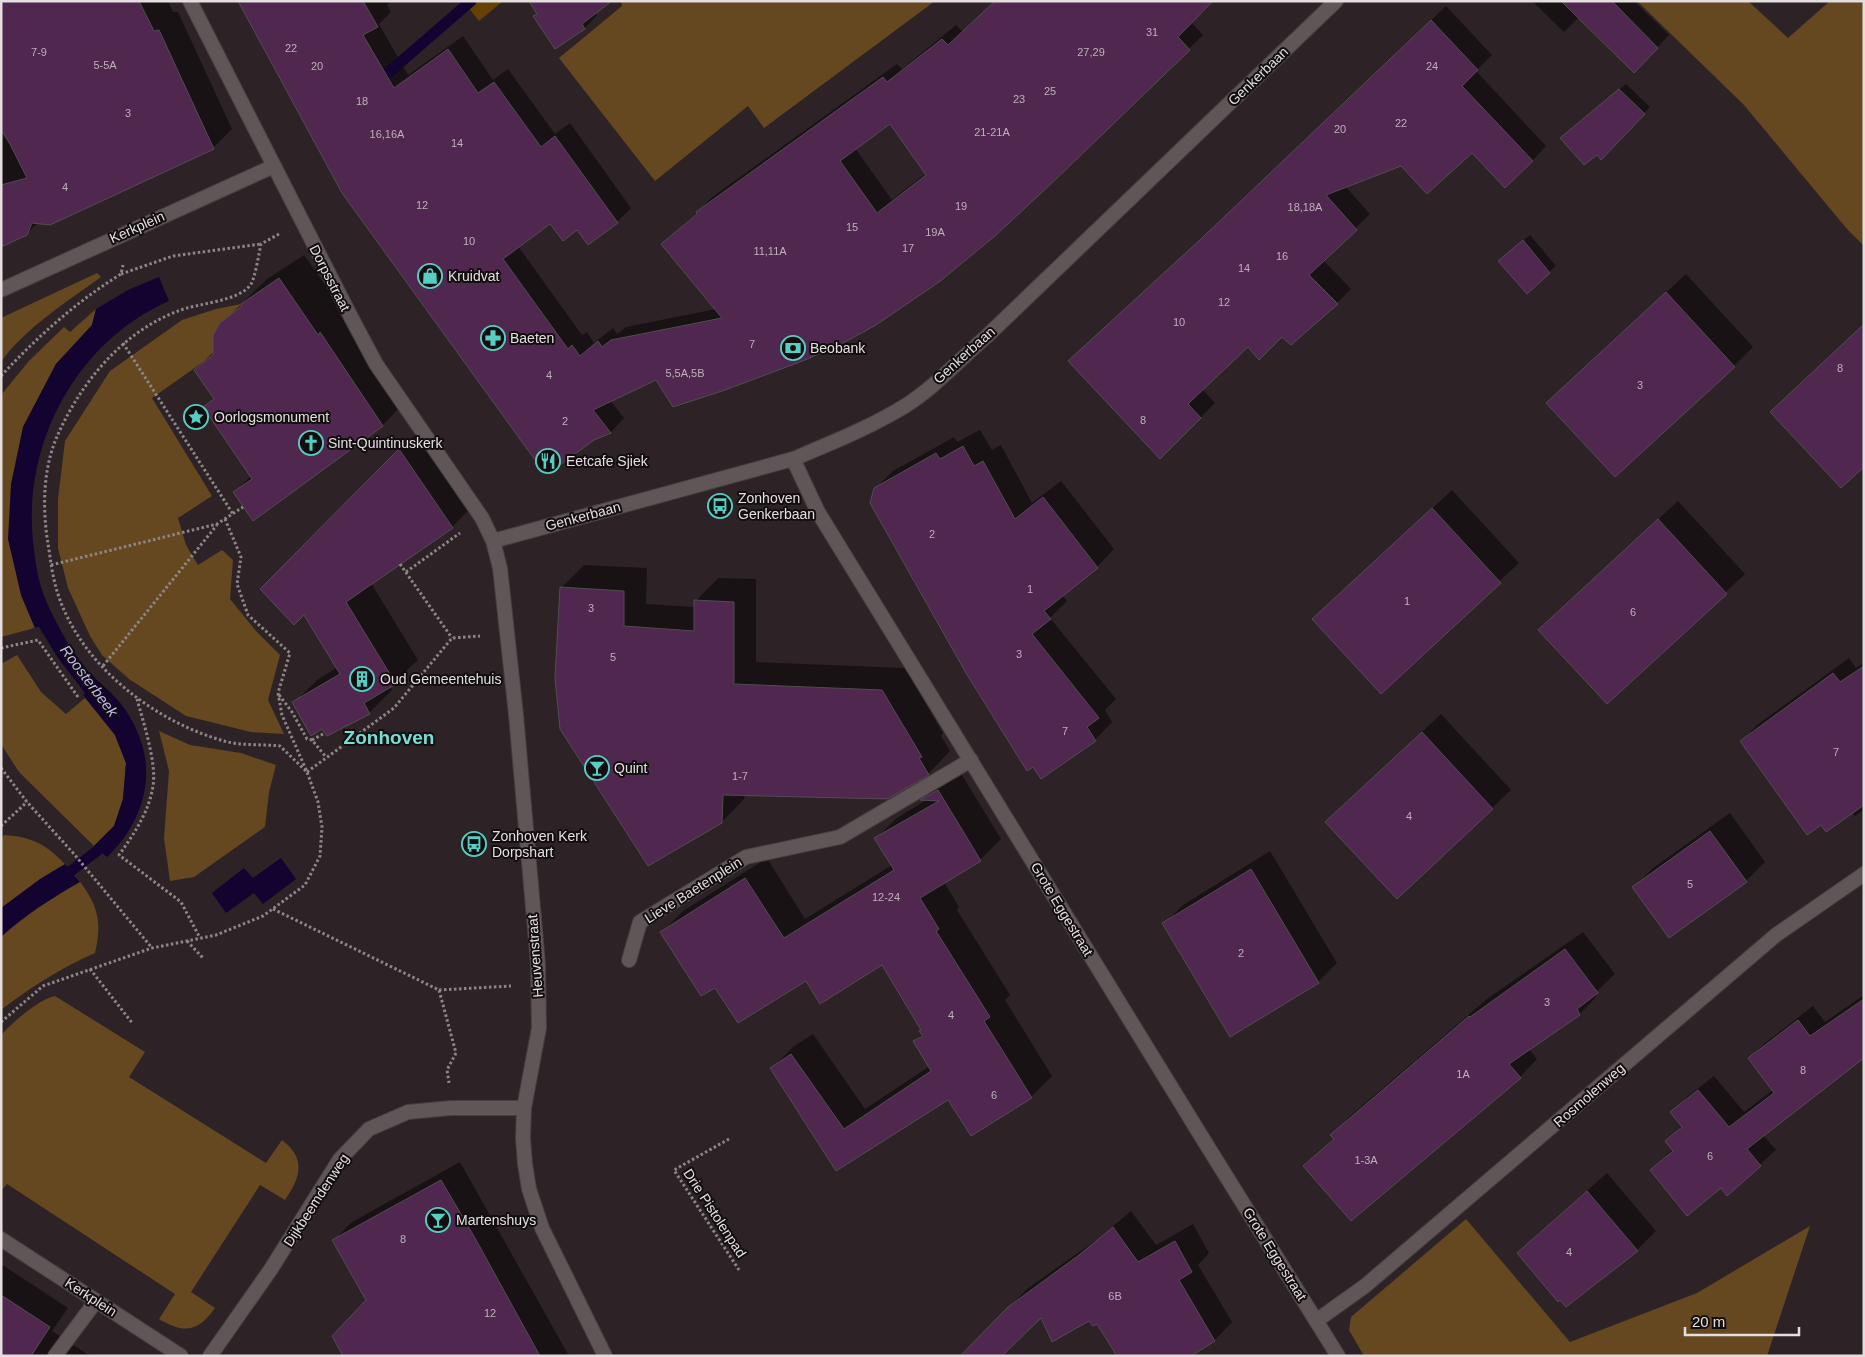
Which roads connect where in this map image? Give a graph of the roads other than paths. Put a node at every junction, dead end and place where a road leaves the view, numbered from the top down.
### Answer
1 (190, 1) edge
2 (1336, 1) edge
3 (274, 166) junction
4 (1, 290) edge
5 (793, 459) junction
6 (494, 541) junction
7 (971, 760) junction
8 (1864, 874) edge
9 (630, 960) dead end
10 (524, 1108) junction
11 (1, 1238) edge
12 (96, 1300) junction
13 (1316, 1321) junction
14 (55, 1356) edge
15 (181, 1356) edge
16 (210, 1356) edge
17 (605, 1356) edge
18 (1338, 1356) edge

1 - 3 street, Dorpsstraat
2 - 5 street, Genkerbaan
3 - 4 street, Kerkplein
3 - 6 street, Dorpsstraat
5 - 6 street, Genkerbaan
5 - 7 street, Grote Eggestraat
6 - 10 street, Heuvenstraat
7 - 9 street, Lieve Baetenplein
7 - 13 street, Grote Eggestraat
8 - 13 street, Rosmolenweg
10 - 16 street, Dijkbeemdenweg
10 - 17 street, Heuvenstraat
11 - 12 street, Kerkplein
12 - 14 street
12 - 15 street, Kerkplein
13 - 18 street, Grote Eggestraat

